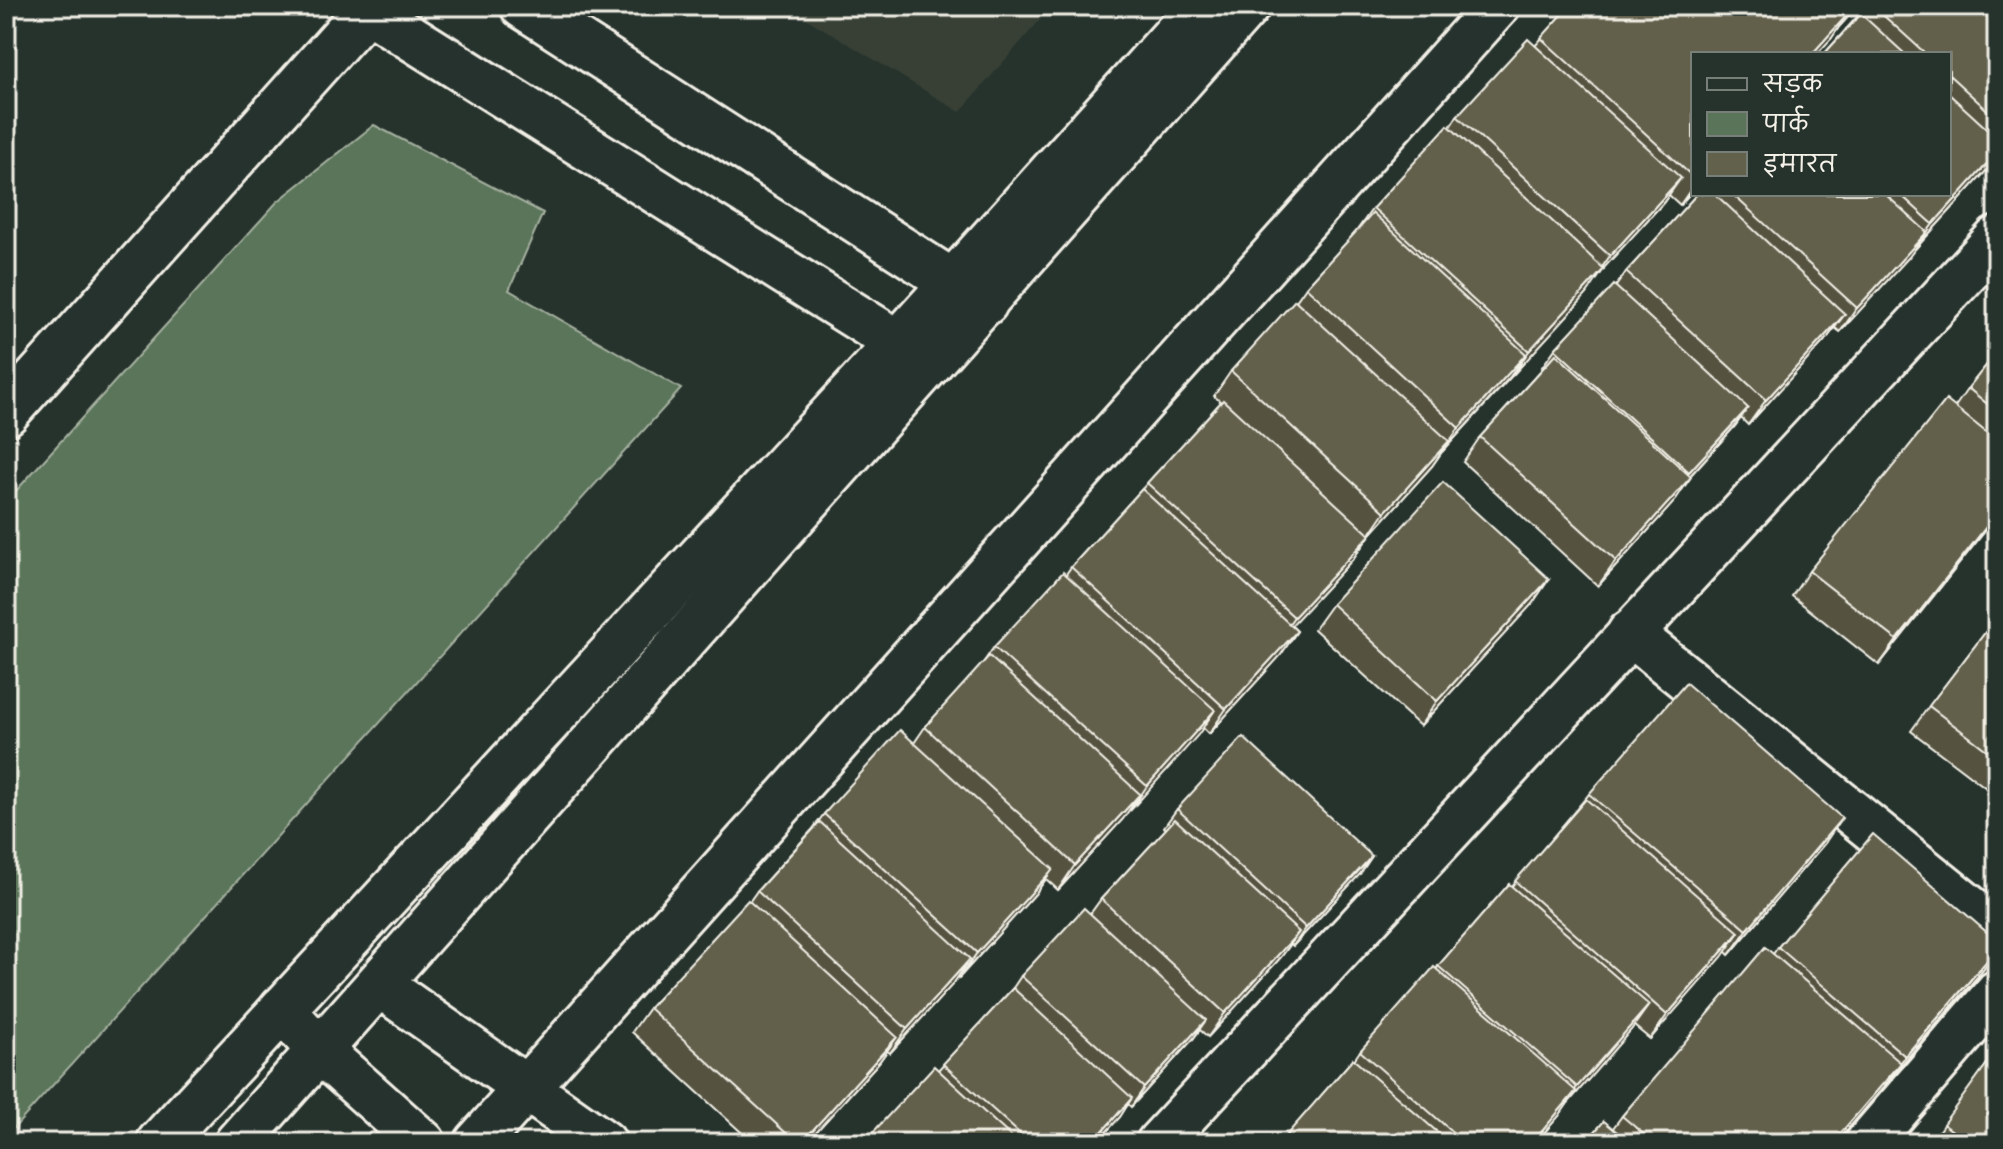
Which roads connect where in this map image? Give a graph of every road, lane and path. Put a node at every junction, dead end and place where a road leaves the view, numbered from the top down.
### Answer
1 (523, 6) edge
2 (1201, 6) edge
3 (1247, 6) edge
4 (1497, 6) edge
5 (366, 7) edge
6 (1997, 239) edge
7 (970, 292) junction
8 (916, 353) junction
9 (6, 413) edge
10 (1630, 633) junction
11 (1997, 930) edge
12 (380, 985) junction
13 (1997, 993) edge
14 (282, 1009) junction
15 (320, 1051) junction
16 (527, 1089) junction
17 (159, 1143) edge
18 (237, 1143) edge
19 (423, 1143) edge
20 (477, 1143) edge
21 (604, 1143) edge
22 (1159, 1143) edge
23 (1868, 1143) edge

1 - 7 street
2 - 7 street
3 - 7 street
4 - 16 street
5 - 8 street
5 - 9 street
6 - 10 street
7 - 8 street
8 - 12 street
8 - 14 street
10 - 11 street
10 - 22 street
12 - 15 street
12 - 16 street
13 - 23 street
14 - 15 street
14 - 17 street
15 - 18 street
15 - 19 street
16 - 20 street
16 - 21 street

